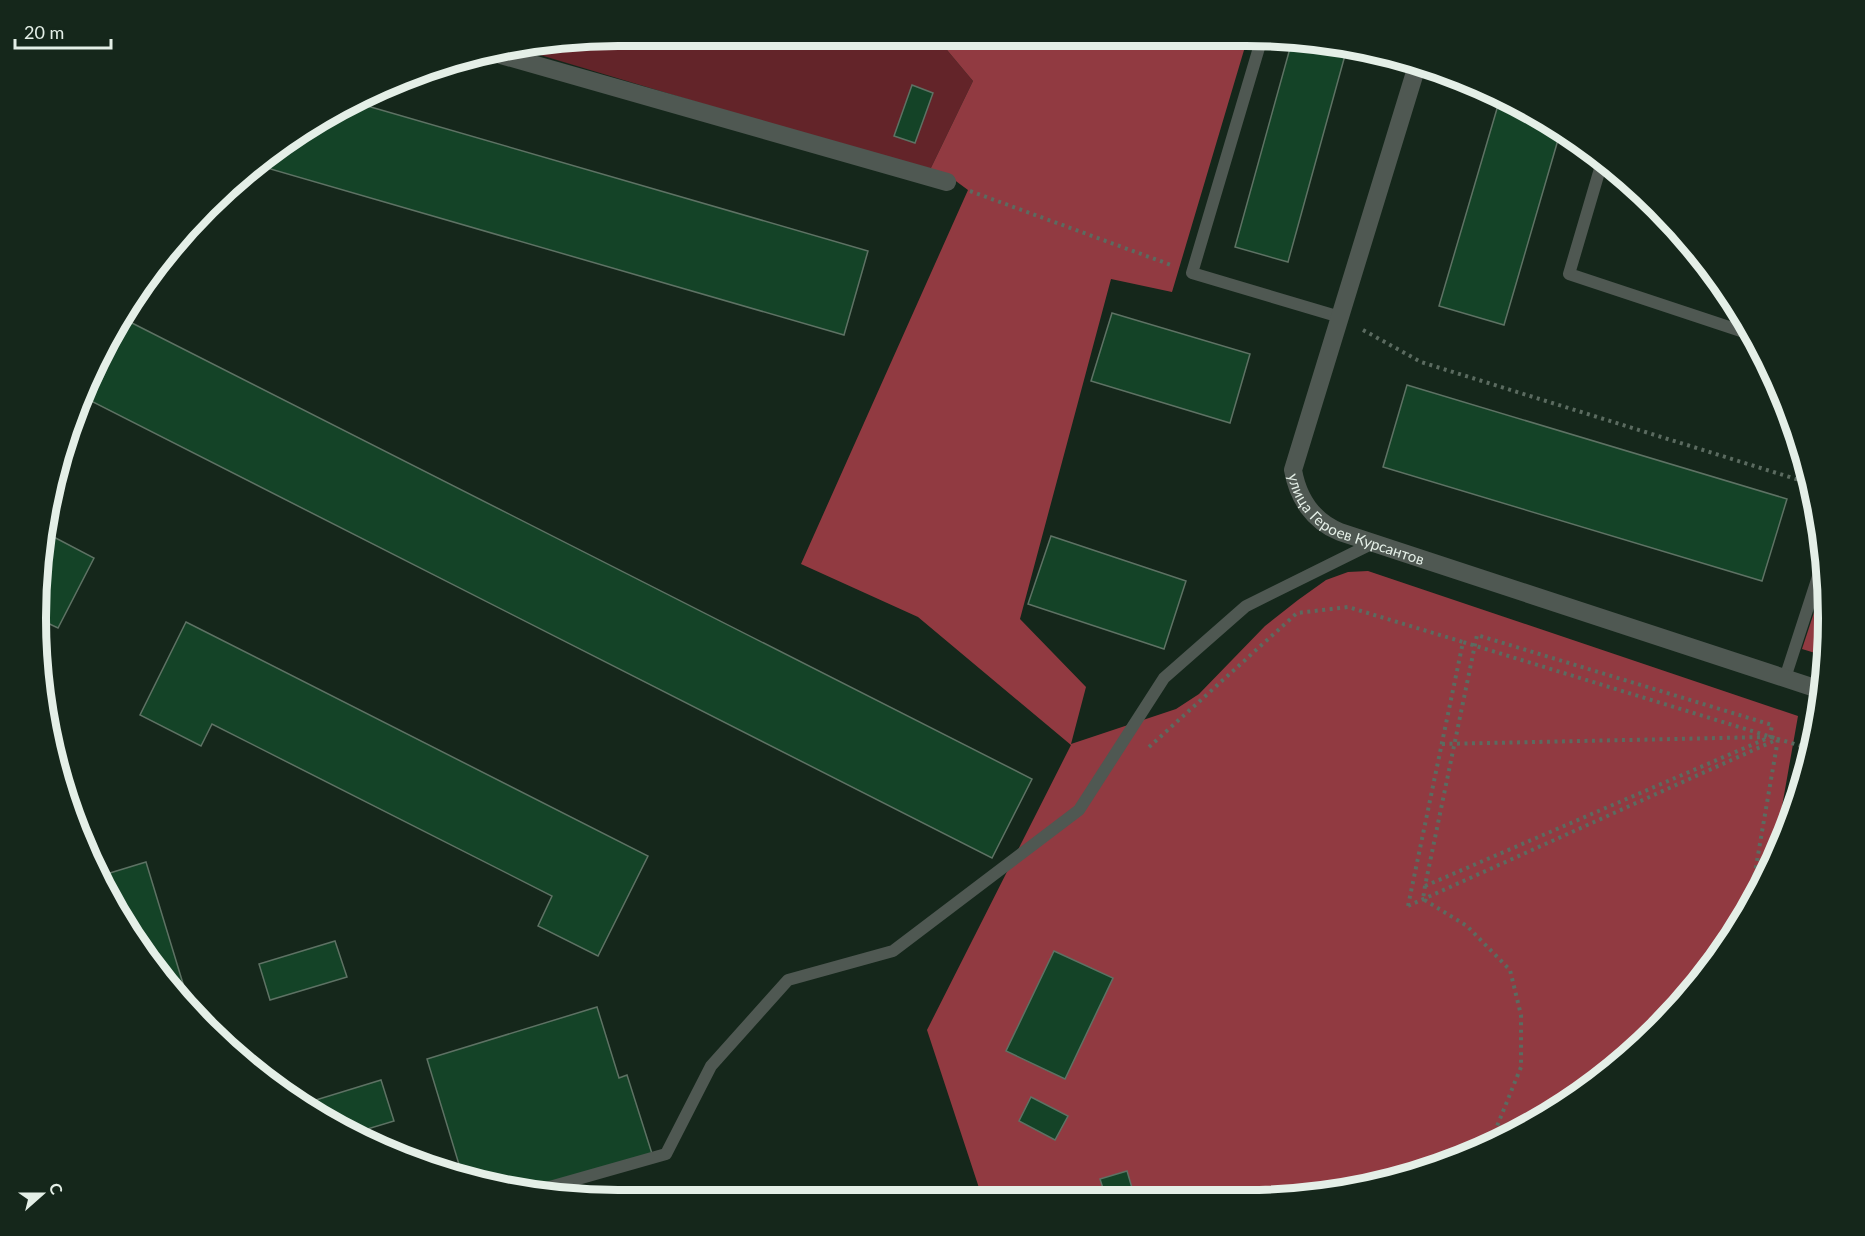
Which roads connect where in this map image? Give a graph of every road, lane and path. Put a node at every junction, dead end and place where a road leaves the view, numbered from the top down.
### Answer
1 (1259, 47) edge
2 (508, 57) edge
3 (1415, 72) edge
4 (1600, 169) edge
5 (947, 182) joint
6 (1191, 273) junction
7 (1340, 317) junction
8 (1741, 331) edge
9 (1802, 481) edge
10 (1373, 543) junction
11 (1817, 580) edge
12 (1463, 642) junction
13 (1474, 646) junction
14 (1785, 678) junction
15 (1814, 688) edge
16 (1770, 737) junction
17 (1778, 739) junction
18 (1454, 743) junction
19 (1442, 744) junction
20 (1804, 746) edge
21 (1148, 747) dead end
22 (1753, 884) edge
23 (1425, 886) junction
24 (1423, 899) junction
25 (1494, 1134) edge
26 (554, 1186) edge

1 - 6 lane
2 - 5 street
3 - 7 street, улица Героев Курсантов
4 - 8 lane
5 - 6 path
6 - 7 lane
7 - 9 path
7 - 10 street, улица Героев Курсантов
10 - 14 street, улица Героев Курсантов
10 - 26 lane
11 - 14 lane
12 - 13 path
12 - 19 path
12 - 21 path
13 - 16 path
13 - 16 path
13 - 18 path
14 - 15 street, улица Героев Курсантов
16 - 17 path
16 - 18 path
16 - 23 path
17 - 20 path
17 - 22 path
17 - 24 path
18 - 19 path
18 - 23 path
19 - 24 path
23 - 24 path
24 - 25 path

